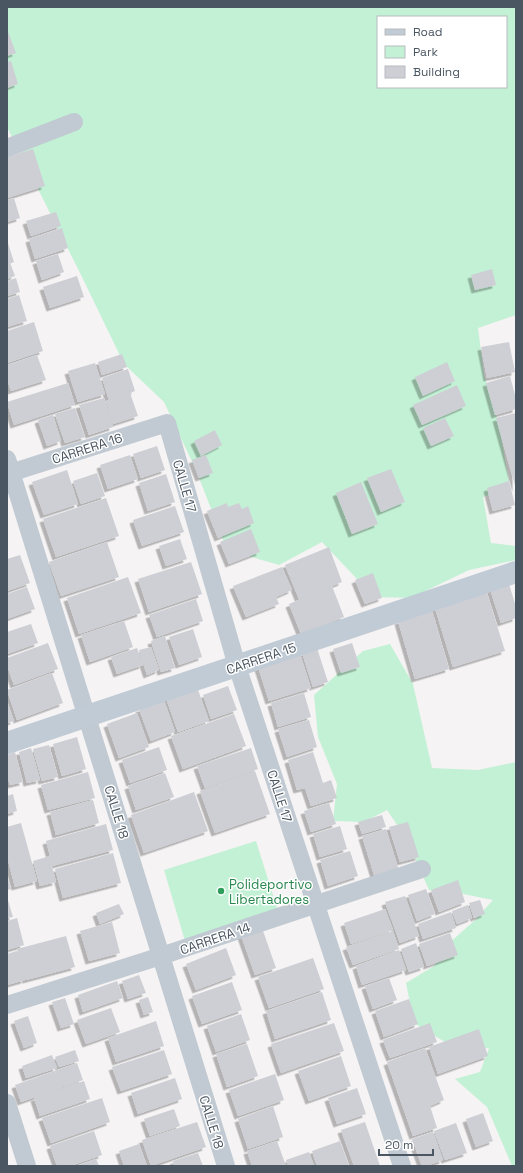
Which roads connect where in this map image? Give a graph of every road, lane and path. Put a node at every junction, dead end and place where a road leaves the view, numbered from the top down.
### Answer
1 (74, 122) dead end
2 (7, 148) edge
3 (166, 423) joint
4 (8, 468) edge
5 (516, 572) edge
6 (237, 666) junction
7 (88, 716) junction
8 (7, 743) edge
9 (422, 869) dead end
10 (315, 904) junction
11 (161, 956) junction
12 (7, 1005) edge
13 (7, 1103) edge
14 (27, 1166) edge
15 (226, 1166) edge
16 (402, 1166) edge

1 - 2 street
3 - 4 street, CARRERA 16
3 - 6 street, CALLE 17
4 - 7 street, CALLE 18
5 - 6 street, CARRERA 15
6 - 7 street, CARRERA 15
6 - 10 street, CALLE 17
7 - 8 street, CARRERA 15
7 - 11 street, CALLE 18
9 - 10 street, CARRERA 14
10 - 11 street, CARRERA 14
10 - 16 street, CALLE 17
11 - 12 street, CARRERA 14
11 - 15 street, CALLE 18
13 - 14 street

